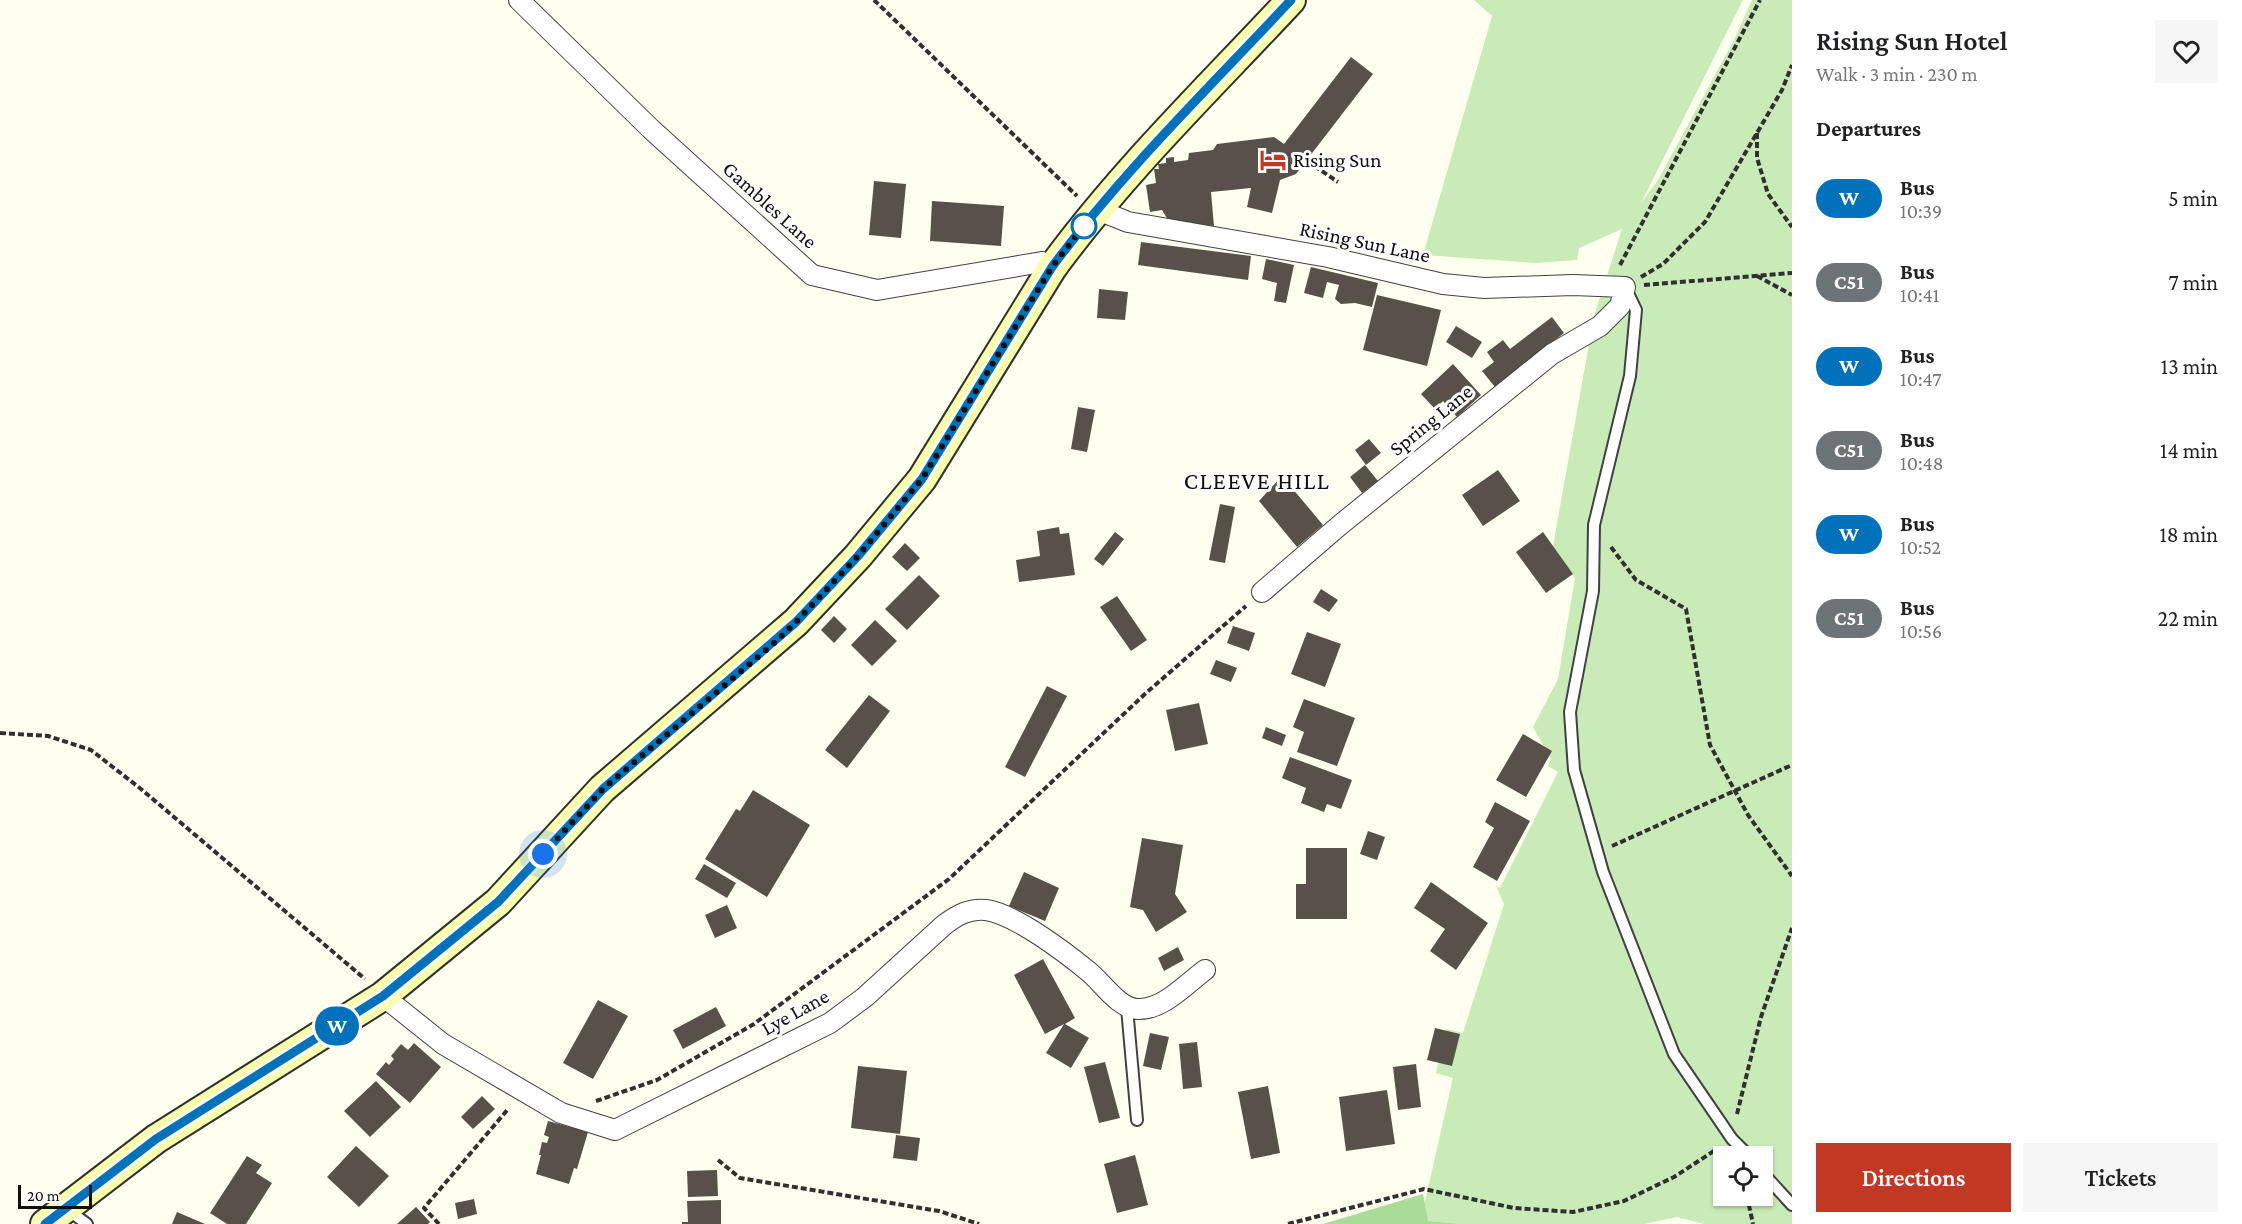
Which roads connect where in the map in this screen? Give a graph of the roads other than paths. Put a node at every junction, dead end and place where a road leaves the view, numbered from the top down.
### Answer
1 (519, 0) edge
2 (1291, 0) edge
3 (1098, 210) junction
4 (1052, 267) junction
5 (1617, 286) junction
6 (1262, 592) road end
7 (1204, 970) dead end
8 (383, 996) junction
9 (1127, 1008) junction
10 (1137, 1120) dead end
11 (1740, 1146) edge
12 (1773, 1184) edge
13 (1792, 1204) edge
14 (66, 1218) edge

1 - 4 street, Gambles Lane
2 - 3 main road
3 - 4 main road
3 - 5 street, Rising Sun Lane
4 - 8 main road
5 - 6 street, Spring Lane
5 - 11 lane
7 - 9 street
8 - 9 street, Lye Lane
8 - 14 main road
9 - 10 lane
12 - 13 lane

